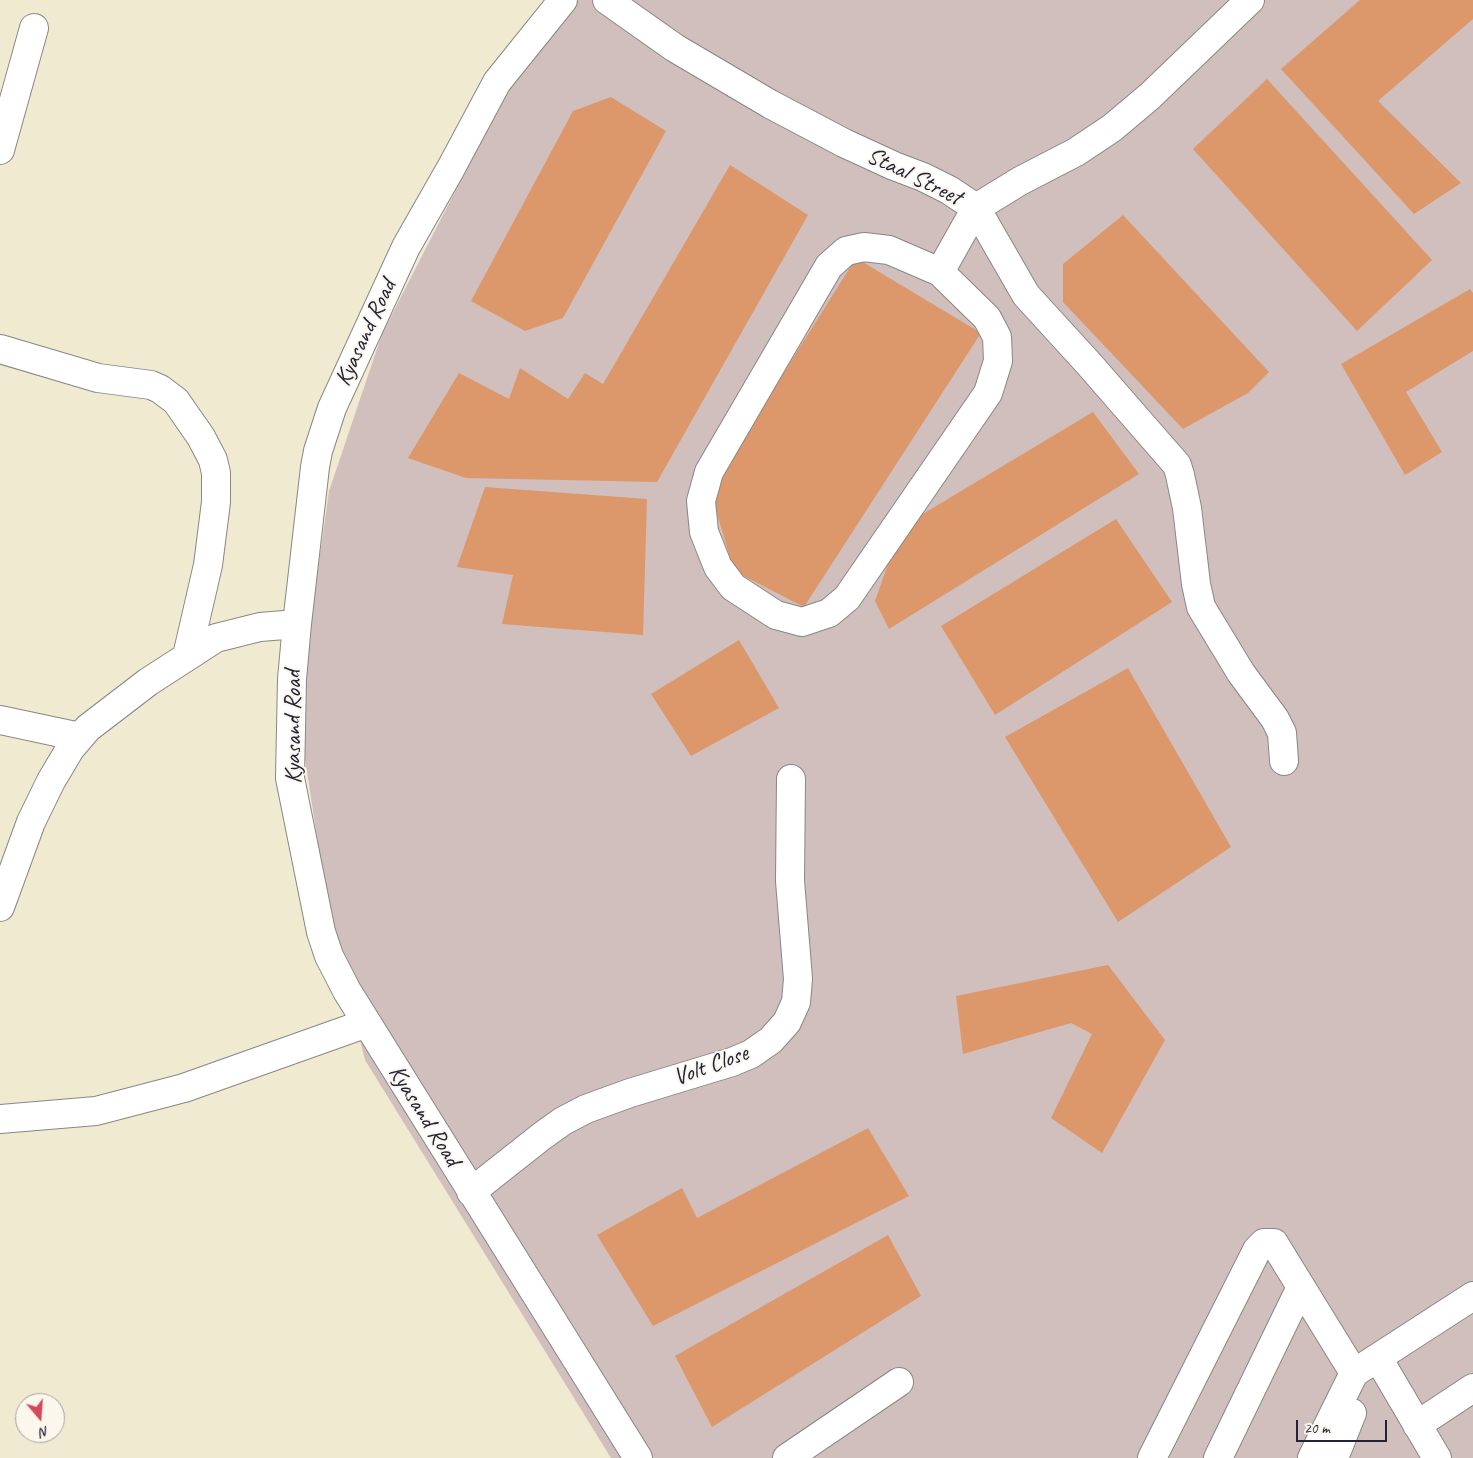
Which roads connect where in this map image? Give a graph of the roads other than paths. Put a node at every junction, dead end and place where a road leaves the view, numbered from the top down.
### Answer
1 (563, 0) edge
2 (607, 0) edge
3 (1250, 0) edge
4 (34, 28) dead end
5 (0, 150) edge
6 (976, 208) junction
7 (940, 272) junction
8 (0, 349) edge
9 (297, 624) junction
10 (187, 656) junction
11 (0, 720) edge
12 (80, 737) junction
13 (1284, 761) dead end
14 (791, 779) dead end
15 (0, 907) edge
16 (367, 1023) junction
17 (0, 1119) edge
18 (471, 1192) junction
19 (1301, 1287) junction
20 (1473, 1296) edge
21 (1369, 1364) junction
22 (899, 1382) dead end
23 (1473, 1388) edge
24 (1417, 1424) junction
25 (638, 1458) edge
26 (787, 1458) edge
27 (1152, 1458) edge
28 (1218, 1458) edge
29 (1312, 1458) edge
30 (1334, 1458) edge
31 (1437, 1458) edge

1 - 9 street, Kyasand Road
2 - 6 street, Staal Street
3 - 6 street, Staal Street
4 - 5 street
6 - 7 street
6 - 13 street
7 - 7 street
8 - 10 street
9 - 10 street
9 - 16 street, Kyasand Road
10 - 12 street
11 - 12 street
12 - 15 street
14 - 18 street, Volt Close
16 - 17 street
16 - 18 street, Kyasand Road
18 - 25 street, Kyasand Road
19 - 21 street
19 - 27 street
19 - 28 street
20 - 21 street
21 - 24 street
21 - 29 street
21 - 30 street
22 - 26 street
23 - 24 street
24 - 31 street

